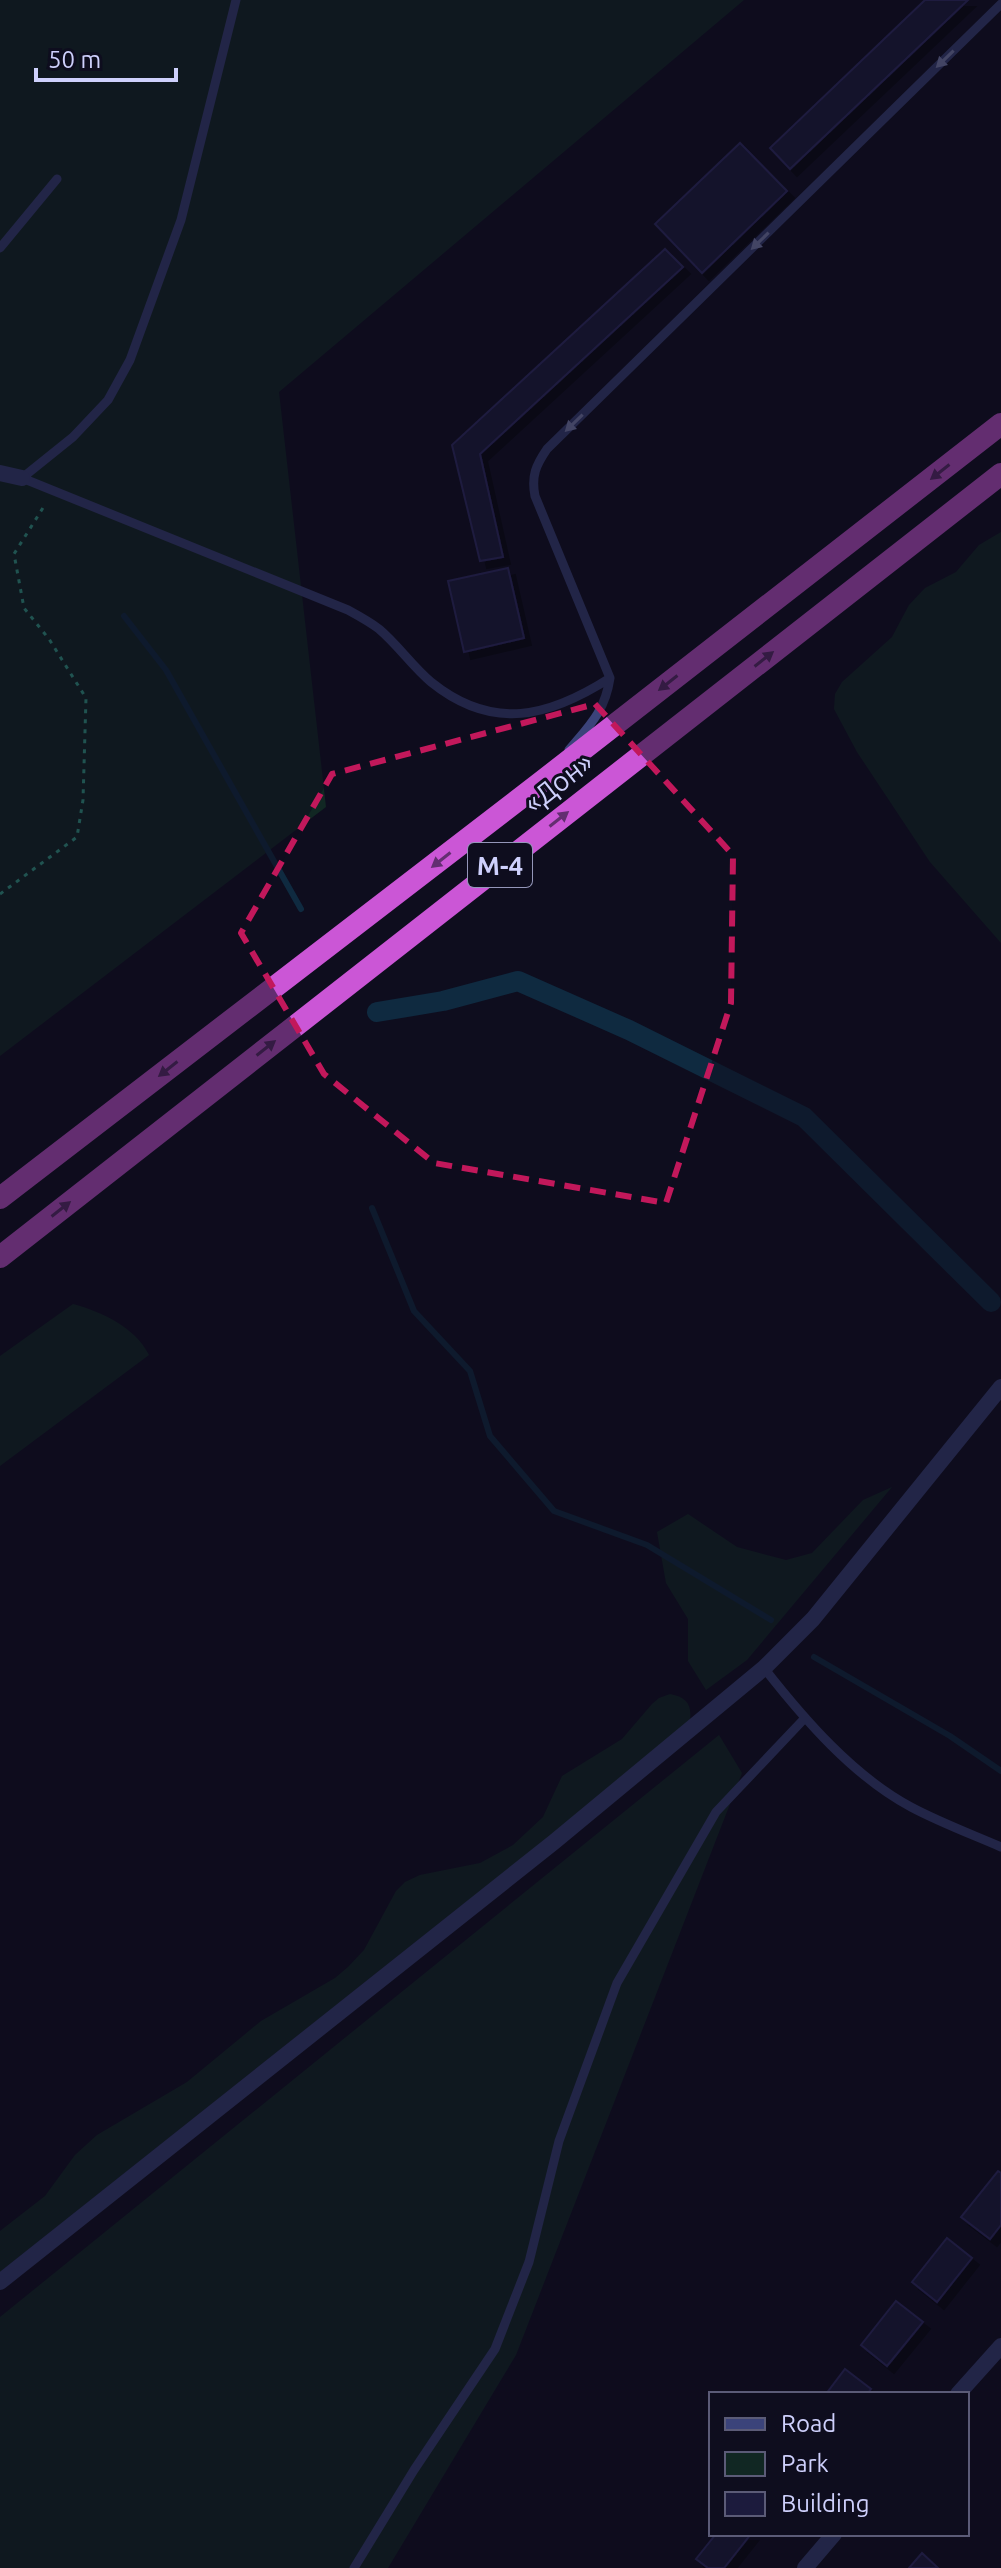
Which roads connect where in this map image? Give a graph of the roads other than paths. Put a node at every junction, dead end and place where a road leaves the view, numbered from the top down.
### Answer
1 (236, 0) edge
2 (1001, 4) edge
3 (57, 179) dead end
4 (0, 248) edge
5 (1001, 424) edge
6 (0, 473) edge
7 (1001, 474) edge
8 (22, 478) junction
9 (610, 678) junction
10 (540, 783) junction
11 (0, 1198) edge
12 (0, 1257) edge
13 (1001, 1387) edge
14 (764, 1668) junction
15 (804, 1719) junction
16 (1001, 1847) edge
17 (0, 2282) edge
18 (1001, 2346) edge
19 (960, 2392) edge
20 (832, 2536) edge
21 (354, 2568) edge
22 (805, 2568) edge

1 - 8 lane
2 -> 9 lane
3 - 4 lane
5 -> 10 highway, «Дон» / М-4
6 - 8 street
12 -> 7 highway, «Дон» / М-4
8 - 9 lane
9 - 10 lane
10 -> 11 highway, «Дон» / М-4
13 - 14 street
14 - 15 lane
14 - 17 street
15 - 16 lane
15 - 21 lane
18 - 19 street
20 - 22 street

